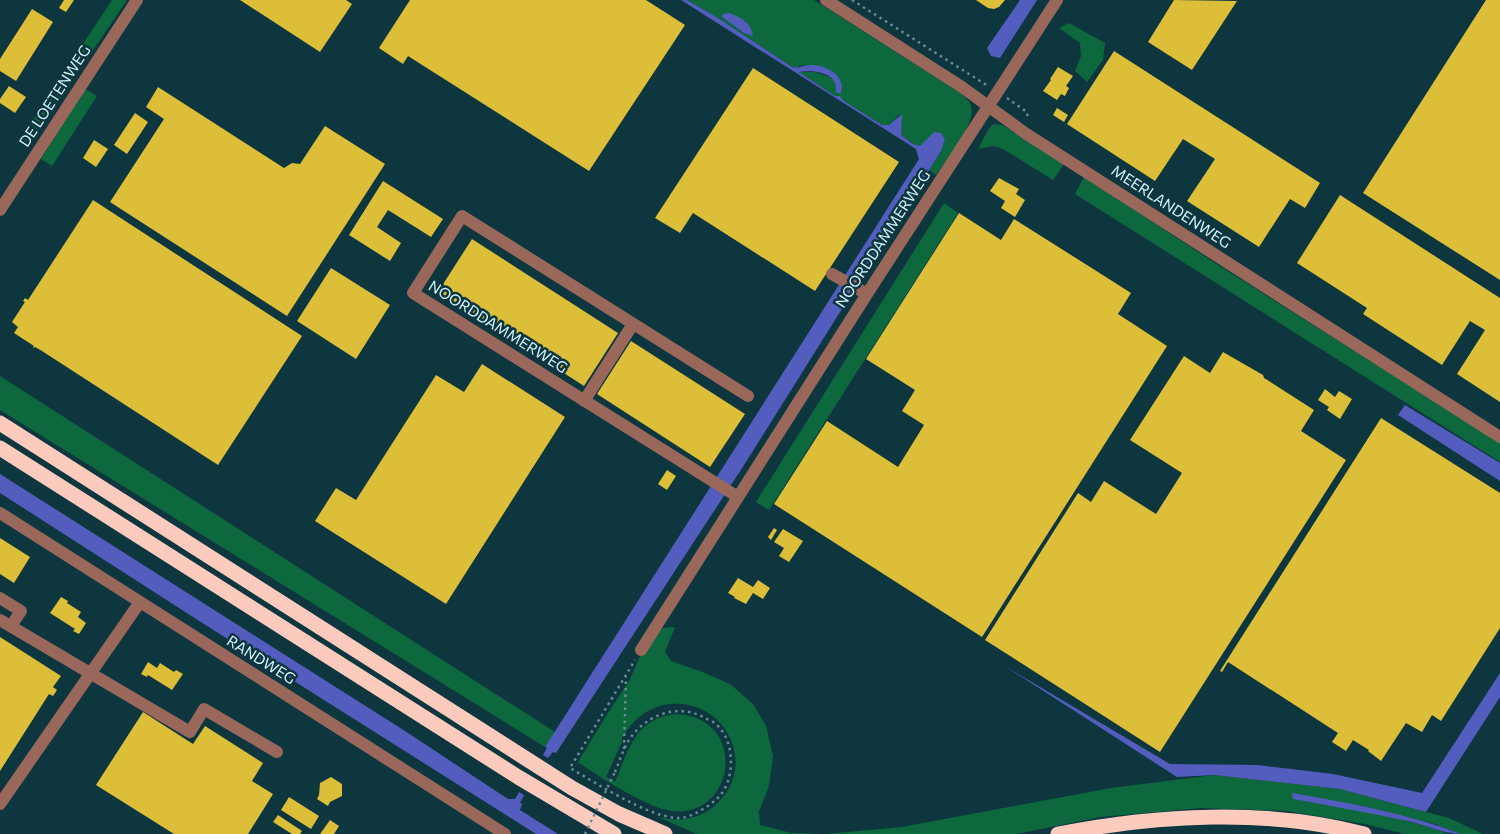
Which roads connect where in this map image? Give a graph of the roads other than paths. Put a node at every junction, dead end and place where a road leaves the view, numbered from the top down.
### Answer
1 (137, 0) edge
2 (826, 0) edge
3 (1057, 0) edge
4 (988, 107) junction
5 (0, 210) edge
6 (834, 275) dead end
7 (864, 293) junction
8 (633, 324) junction
9 (748, 396) dead end
10 (584, 401) junction
11 (0, 423) edge
12 (1500, 437) edge
13 (0, 448) edge
14 (736, 496) junction
15 (0, 513) edge
16 (0, 598) edge
17 (140, 602) junction
18 (0, 620) edge
19 (11, 626) junction
20 (641, 650) road end
21 (90, 673) junction
22 (276, 752) dead end
23 (0, 804) edge
24 (505, 834) edge
25 (614, 834) edge
26 (665, 834) edge
27 (1058, 834) edge
28 (1364, 834) edge

1 - 5 street, DE LOETENWEG
2 - 4 street, MEERLANDENWEG
3 - 4 street, NOORDDAMMERWEG
4 - 7 street, NOORDDAMMERWEG
4 - 12 street, MEERLANDENWEG
6 - 7 street
7 - 14 street, NOORDDAMMERWEG
8 - 9 street, NOORDDAMMERWEG
8 - 10 street
8 - 10 street, NOORDDAMMERWEG
10 - 14 street, NOORDDAMMERWEG
11 - 26 highway
13 - 25 highway
14 - 20 street, NOORDDAMMERWEG
15 - 17 street, RANDWEG
16 - 19 street
17 - 21 street
17 - 24 street, RANDWEG
18 - 19 street
19 - 21 street
21 - 22 street
21 - 23 street
27 - 28 highway

